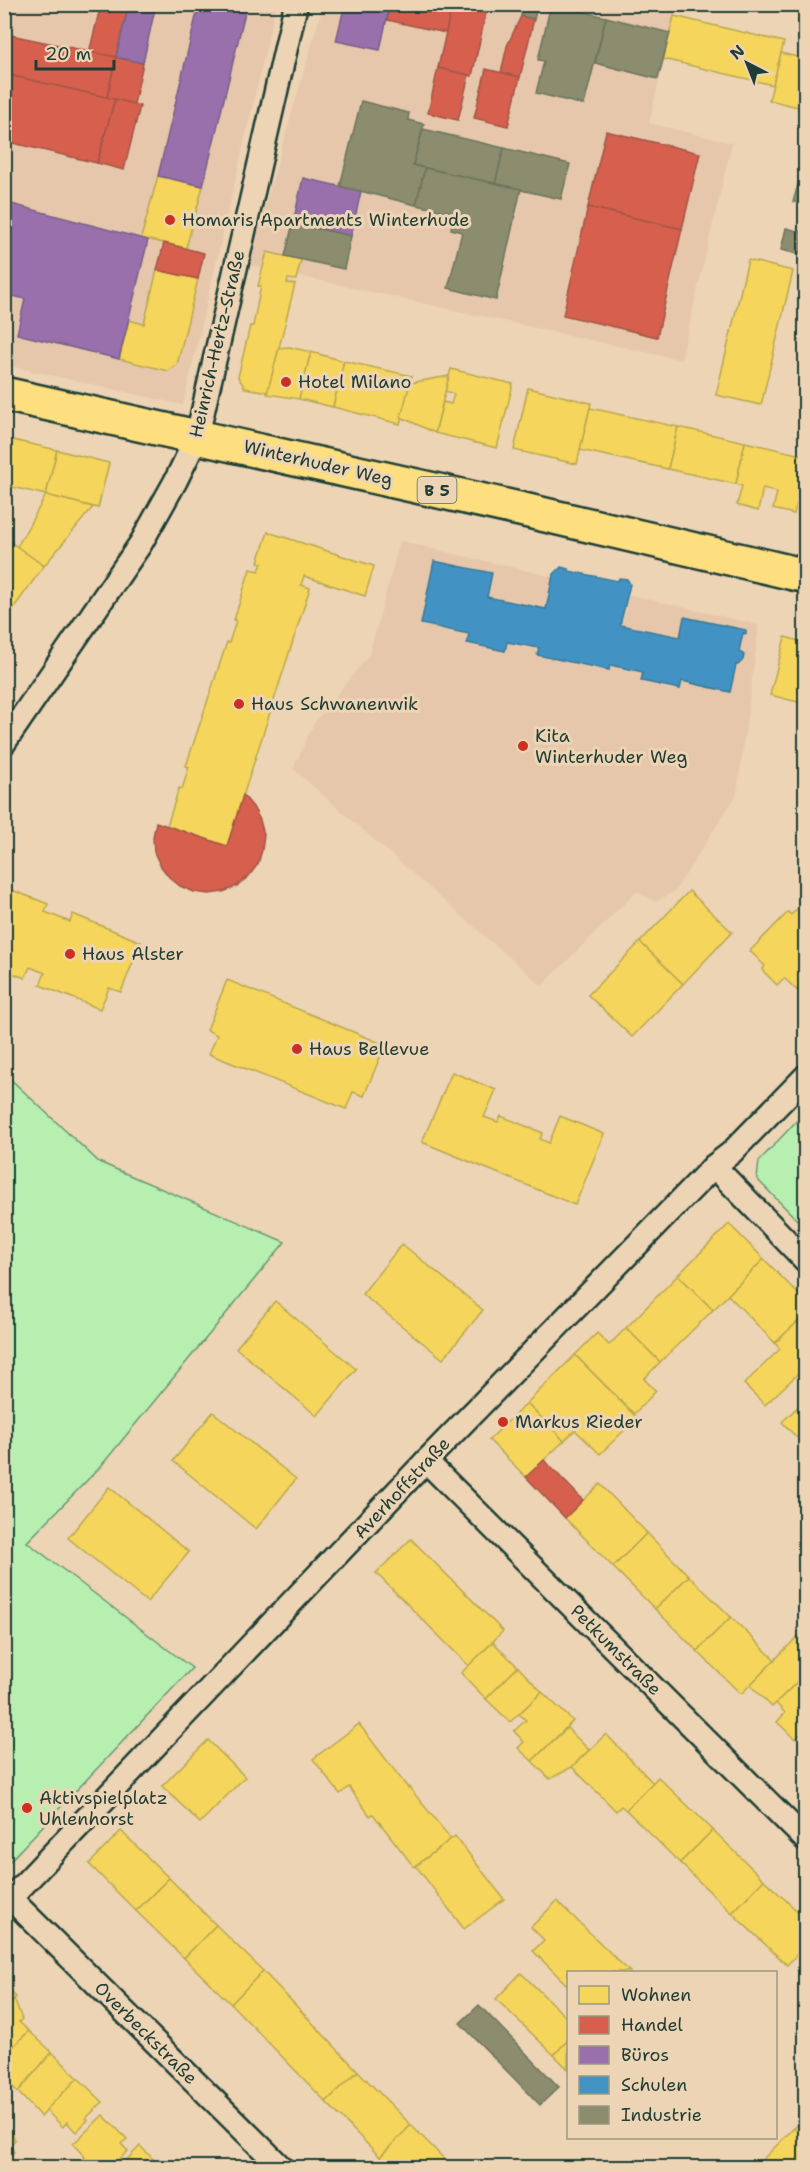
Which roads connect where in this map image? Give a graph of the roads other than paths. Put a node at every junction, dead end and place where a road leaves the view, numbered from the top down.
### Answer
1 (296, 4) edge
2 (4, 394) edge
3 (197, 437) junction
4 (806, 576) edge
5 (4, 743) edge
6 (806, 1076) edge
7 (714, 1166) junction
8 (806, 1261) edge
9 (426, 1461) junction
10 (806, 1840) edge
11 (8, 1902) edge
12 (282, 2168) edge

1 - 3 street, Heinrich-Hertz-Straße
2 - 3 main road, Winterhuder Weg / B 5
3 - 4 main road, Winterhuder Weg / B 5
3 - 5 street, Heinrich-Hertz-Straße
6 - 7 street, Averhoffstraße
7 - 8 street
7 - 9 street, Averhoffstraße
9 - 10 street, Petkumstraße
9 - 11 street, Averhoffstraße
11 - 12 street, Overbeckstraße

